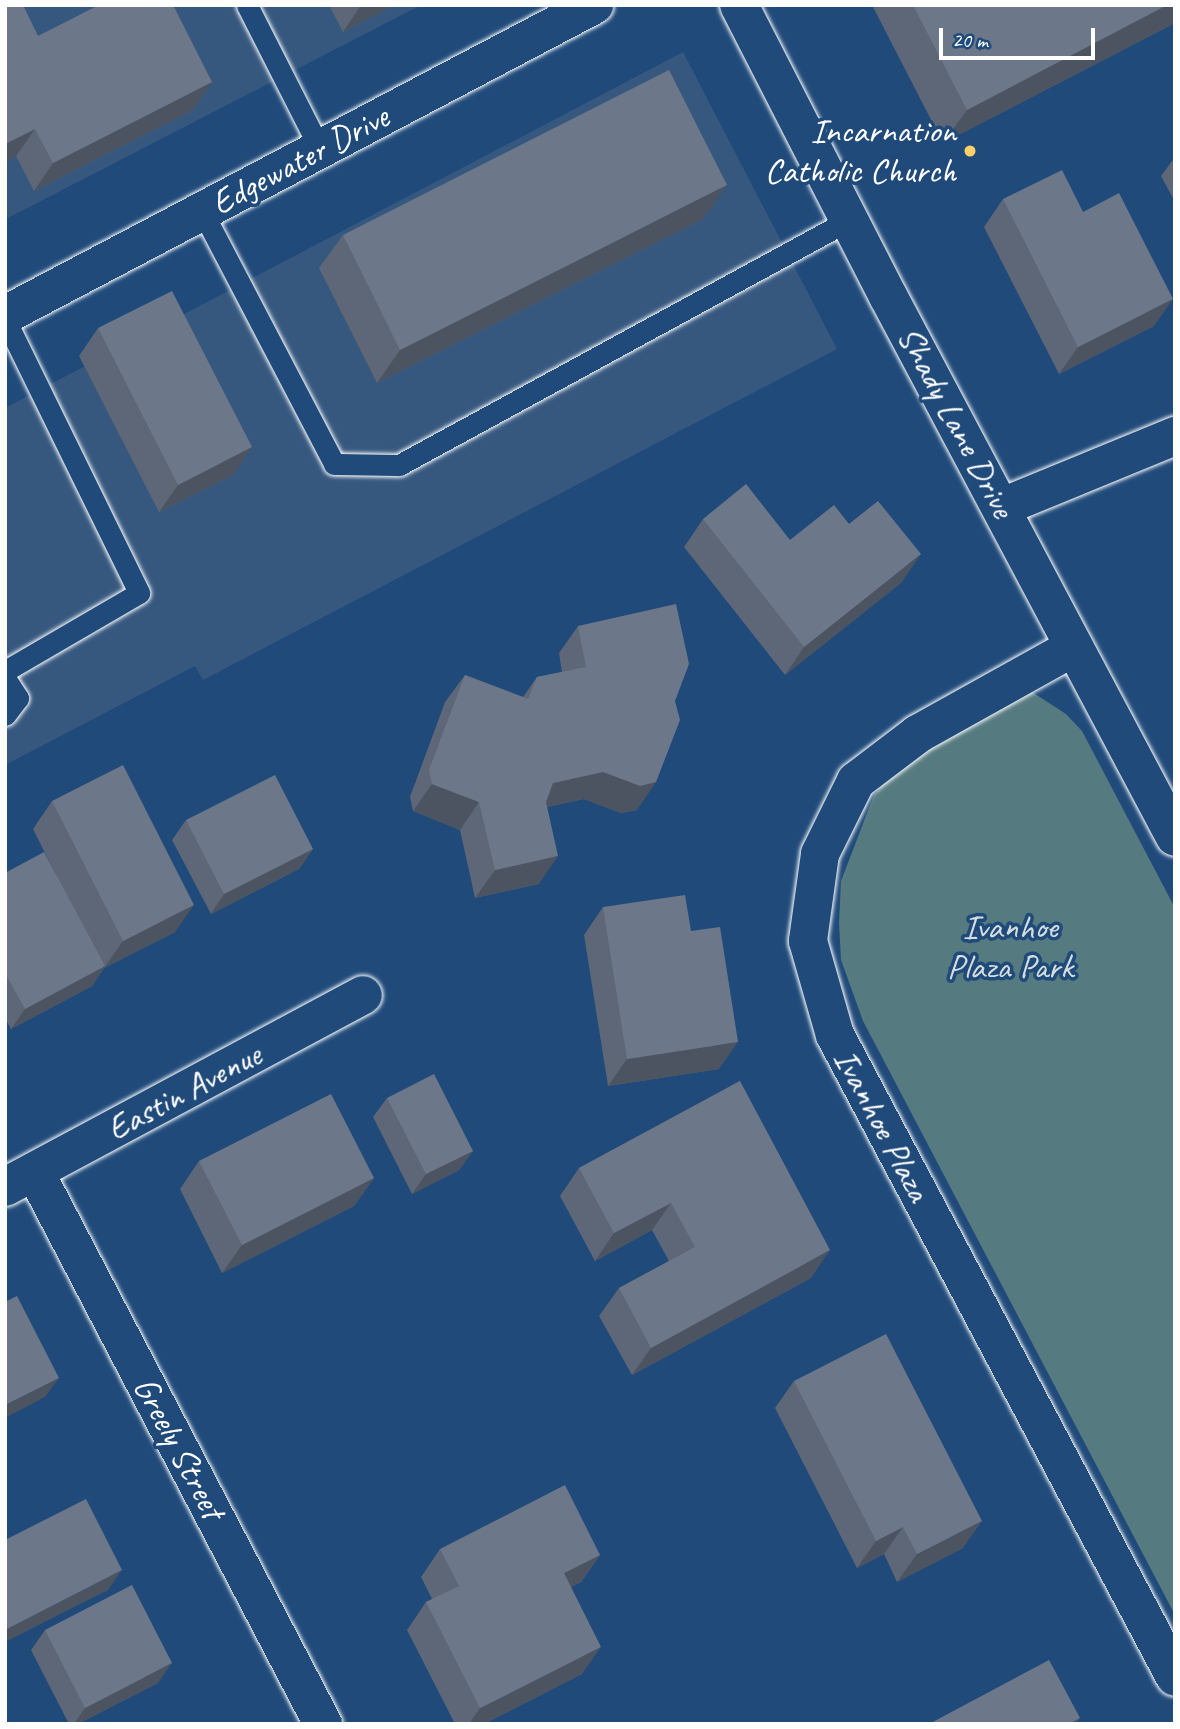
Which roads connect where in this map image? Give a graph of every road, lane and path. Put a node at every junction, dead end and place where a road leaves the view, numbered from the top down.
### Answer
1 (247, 5) edge
2 (594, 5) edge
3 (739, 5) edge
4 (320, 149) junction
5 (202, 211) junction
6 (849, 220) junction
7 (5, 317) edge
8 (1175, 436) edge
9 (1002, 507) junction
10 (1074, 647) junction
11 (5, 671) edge
12 (5, 678) edge
13 (5, 715) edge
14 (1175, 837) edge
15 (363, 995) dead end
16 (20, 1180) edge
17 (1175, 1677) edge
18 (323, 1724) edge

1 - 4 lane
2 - 4 street, Edgewater Drive
3 - 6 street, Shady Lane Drive
4 - 5 street, Edgewater Drive
5 - 6 lane
5 - 7 street, Edgewater Drive
6 - 9 street, Shady Lane Drive
7 - 11 lane
8 - 9 street
9 - 10 street, Shady Lane Drive
10 - 14 street, Shady Lane Drive
10 - 17 street, Ivanhoe Plaza
12 - 13 lane
15 - 16 street, Eastin Avenue
16 - 18 street, Greely Street

